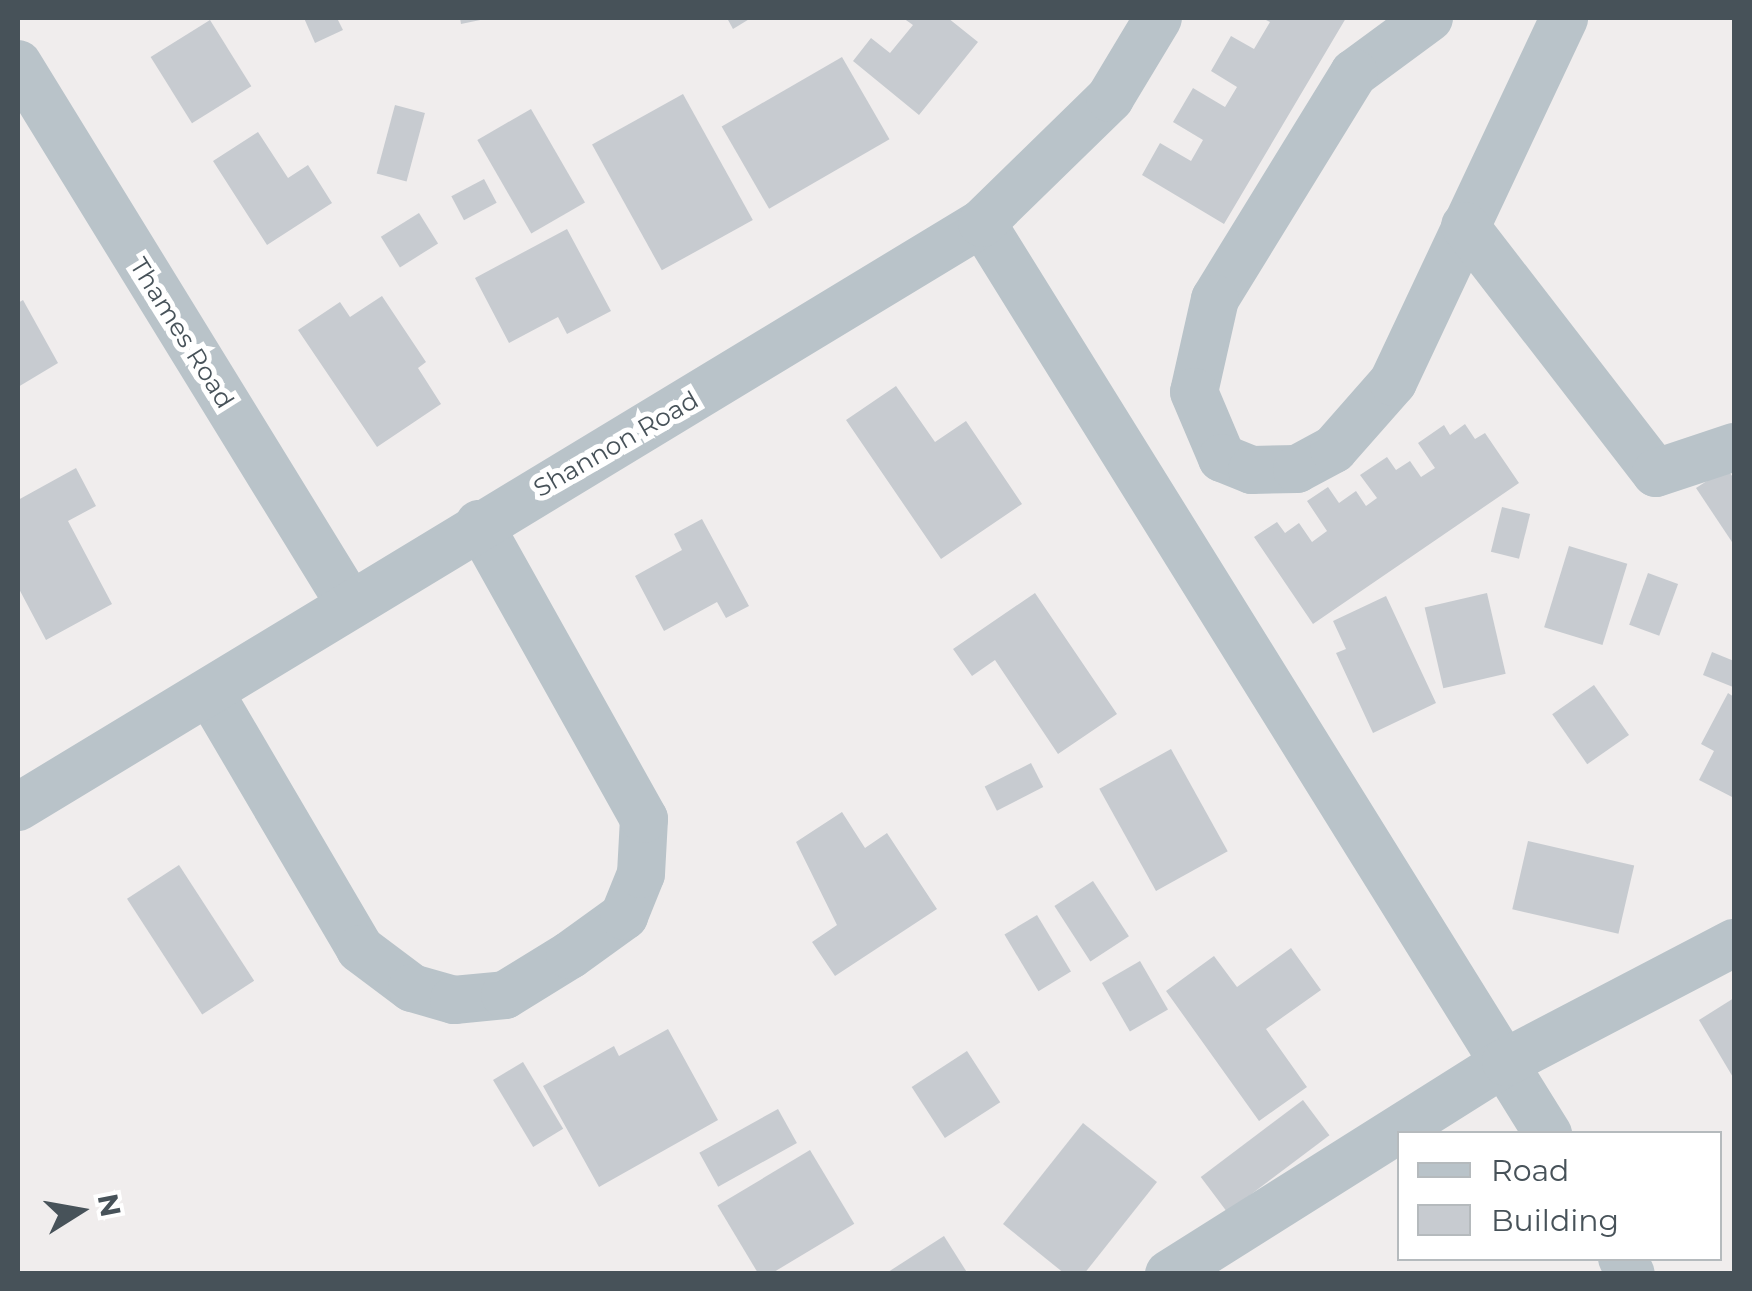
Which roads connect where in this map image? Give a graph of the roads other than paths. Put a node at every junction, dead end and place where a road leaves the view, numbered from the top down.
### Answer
1 (1158, 18) edge
2 (1429, 18) edge
3 (1564, 18) edge
4 (18, 64) edge
5 (982, 223) junction
6 (1465, 226) junction
7 (1734, 447) edge
8 (479, 524) junction
9 (348, 602) junction
10 (210, 693) junction
11 (18, 807) edge
12 (1734, 943) edge
13 (1506, 1062) junction
14 (1546, 1131) edge
15 (1169, 1274) edge

1 - 5 street, Shannon Road
2 - 6 street
3 - 6 street
4 - 9 street, Thames Road
5 - 8 street, Shannon Road
5 - 13 street
6 - 7 street
8 - 9 street, Shannon Road
8 - 10 street
9 - 10 street, Shannon Road
10 - 11 street, Shannon Road
12 - 13 street
13 - 14 street
13 - 15 street

